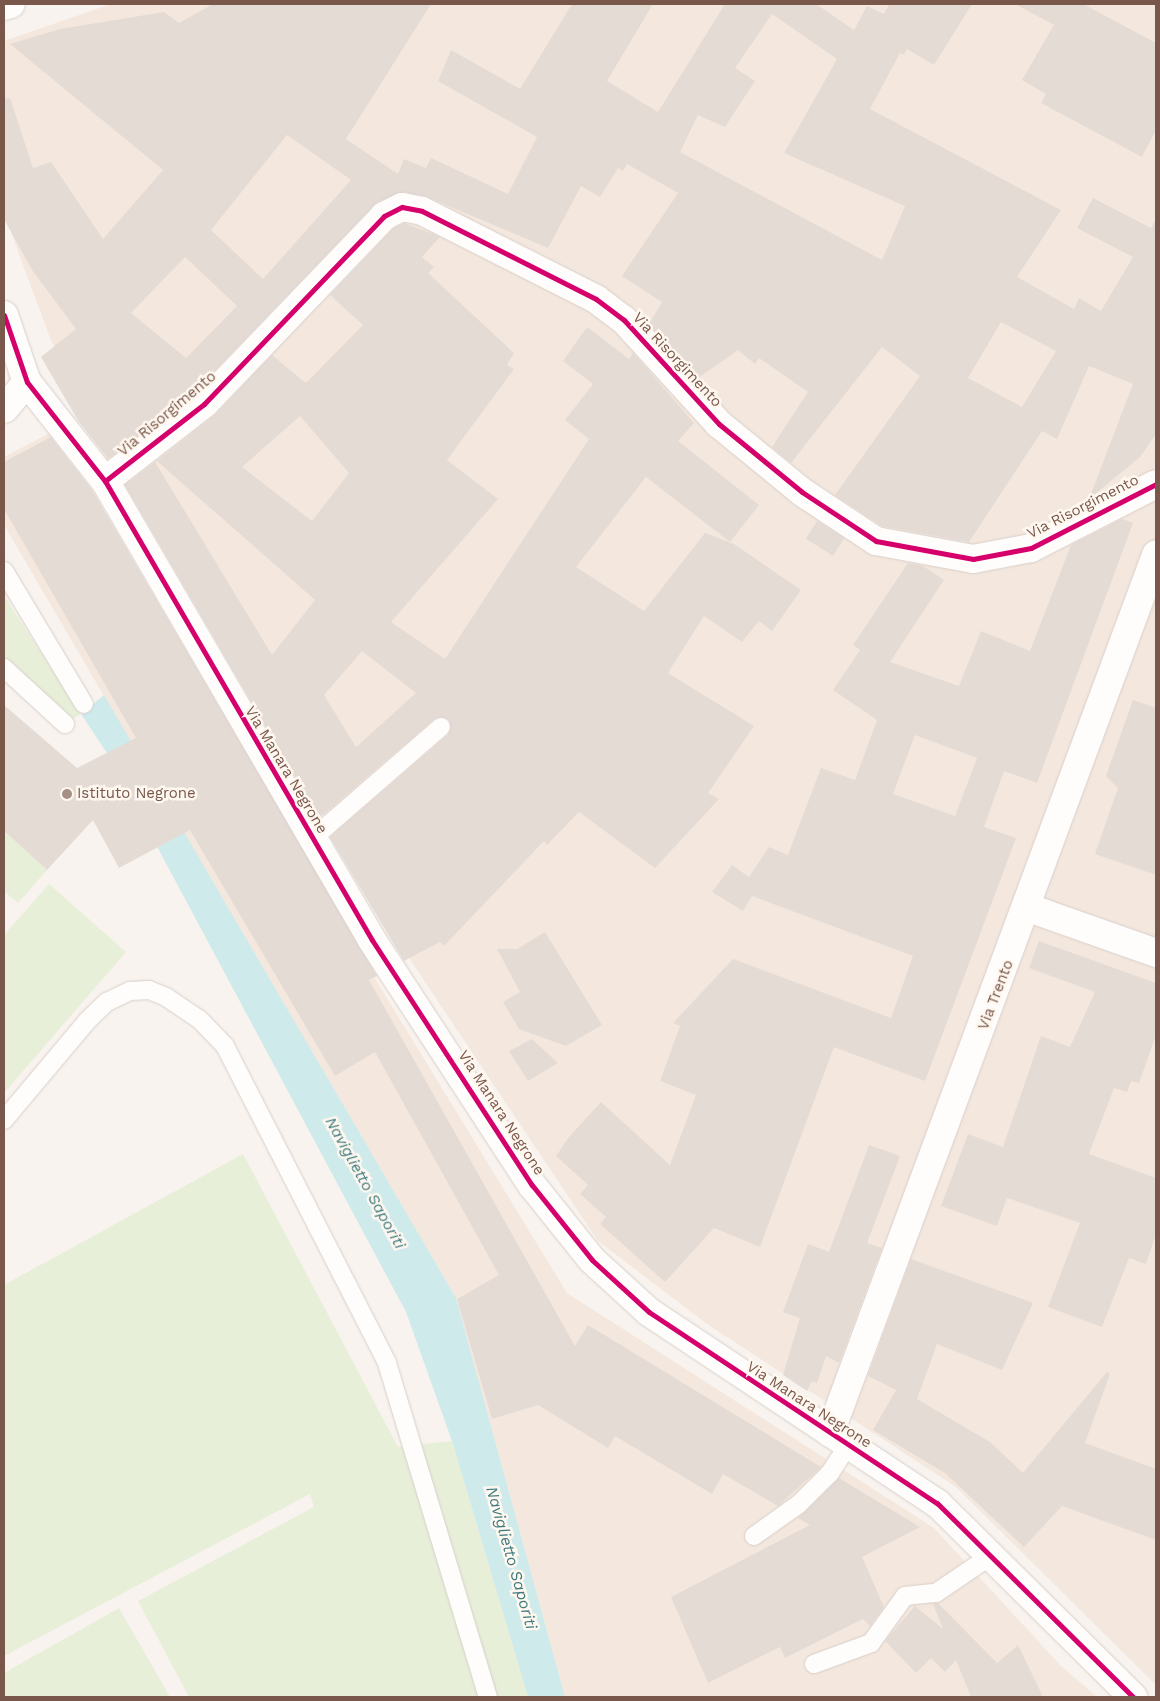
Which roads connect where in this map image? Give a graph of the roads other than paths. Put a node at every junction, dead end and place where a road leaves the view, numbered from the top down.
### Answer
1 (11, 4) edge
2 (4, 6) edge
3 (4, 315) edge
4 (27, 382) junction
5 (4, 409) edge
6 (105, 481) junction
7 (1156, 484) edge
8 (1156, 555) edge
9 (4, 571) edge
10 (4, 668) edge
11 (84, 704) dead end
12 (65, 724) dead end
13 (441, 727) dead end
14 (312, 839) junction
15 (1029, 908) junction
16 (1156, 953) edge
17 (4, 1120) edge
18 (839, 1439) junction
19 (754, 1536) dead end
20 (989, 1557) junction
21 (814, 1664) dead end
22 (488, 1697) edge
23 (1133, 1697) edge

1 - 2 street
3 - 4 street, Via Manara Negrone
4 - 5 street
4 - 6 street, Via Manara Negrone
6 - 7 street, Via Risorgimento
6 - 14 street, Via Manara Negrone
8 - 15 street, Via Trento
9 - 11 lane
10 - 12 lane
13 - 14 lane
14 - 18 street, Via Manara Negrone
15 - 16 street
15 - 18 street, Via Trento
17 - 22 lane
18 - 19 lane
18 - 20 street, Via Manara Negrone
20 - 21 lane
20 - 23 street, Via Manara Negrone

